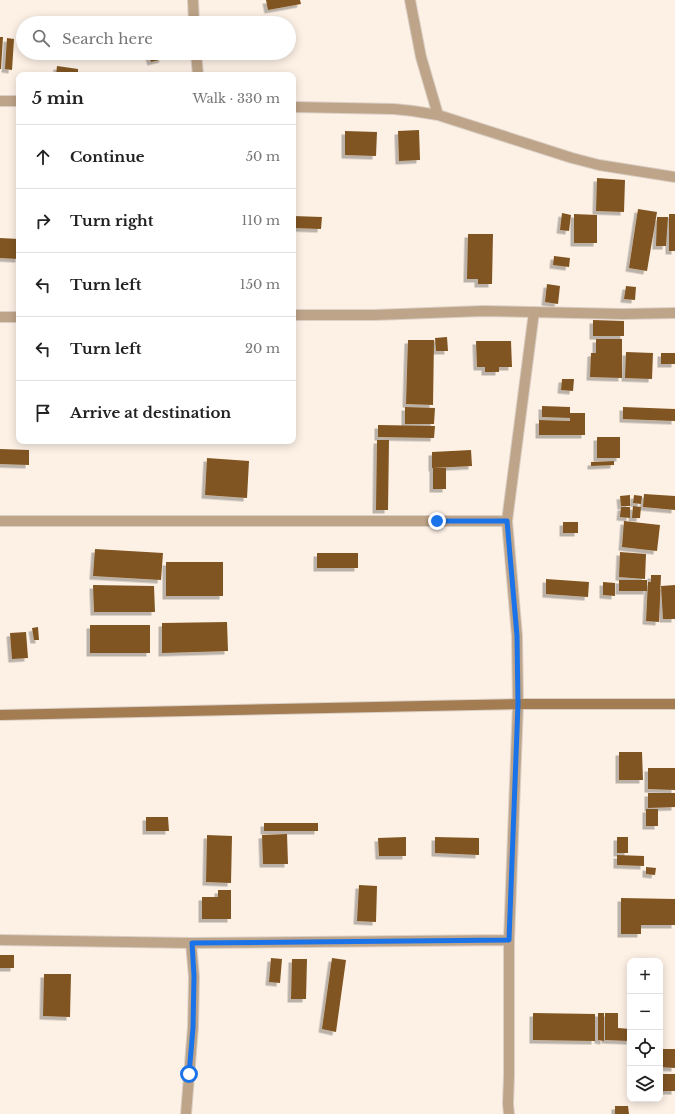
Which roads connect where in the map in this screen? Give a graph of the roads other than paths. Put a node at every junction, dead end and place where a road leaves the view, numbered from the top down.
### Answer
1 (193, 0) edge
2 (410, 0) edge
3 (194, 16) edge
4 (197, 60) edge
5 (198, 72) edge
6 (0, 101) edge
7 (16, 102) edge
8 (296, 107) edge
9 (438, 115) junction
10 (675, 177) edge
11 (534, 312) junction
12 (675, 313) edge
13 (296, 315) edge
14 (0, 317) edge
15 (16, 317) edge
16 (0, 521) edge
17 (507, 521) junction
18 (518, 704) junction
19 (675, 704) edge
20 (0, 715) edge
21 (0, 940) edge
22 (509, 940) junction
23 (192, 943) junction
24 (186, 1114) edge
25 (509, 1114) edge

1 - 3 street
2 - 9 street
4 - 5 street
6 - 7 street
8 - 9 street
9 - 10 street
11 - 12 street
11 - 13 street
11 - 17 street
14 - 15 street
16 - 17 street
17 - 18 street
18 - 19 street
18 - 20 street
18 - 22 street
21 - 23 street
22 - 23 street
22 - 25 street
23 - 24 street

